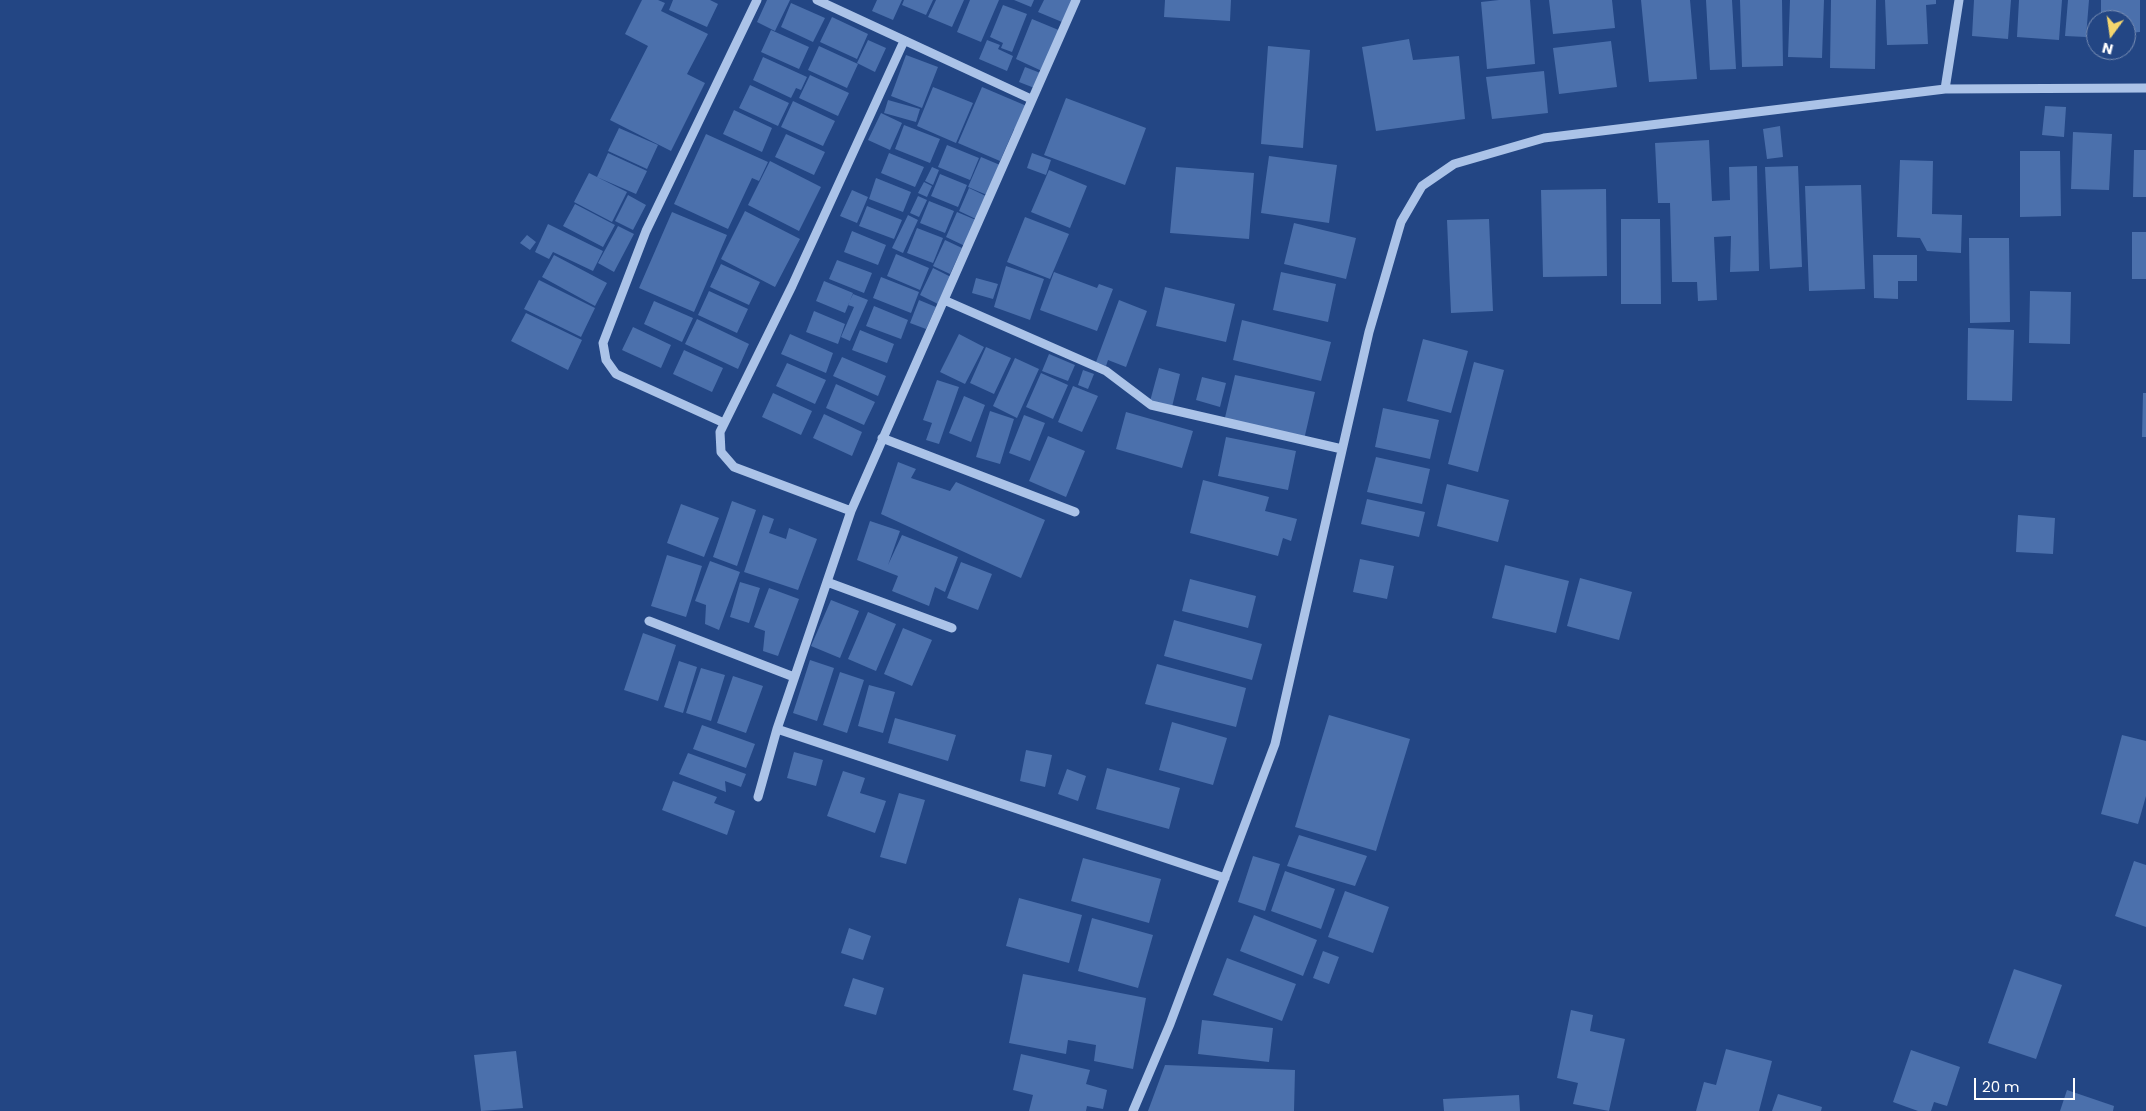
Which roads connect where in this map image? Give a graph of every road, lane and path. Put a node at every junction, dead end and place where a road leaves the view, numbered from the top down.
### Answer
1 (757, 0) edge
2 (817, 0) edge
3 (1076, 0) edge
4 (1959, 0) edge
5 (904, 42) junction
6 (2146, 88) edge
7 (1945, 89) junction
8 (1031, 99) junction
9 (944, 300) junction
10 (724, 423) junction
11 (882, 438) junction
12 (1342, 449) junction
13 (852, 511) junction
14 (1075, 512) dead end
15 (827, 582) junction
16 (649, 621) dead end
17 (952, 628) dead end
18 (794, 677) junction
19 (777, 729) junction
20 (758, 797) dead end
21 (1225, 878) junction
22 (1133, 1111) edge

1 - 10 street
2 - 5 street
3 - 8 street
4 - 7 street
5 - 8 street
5 - 10 street
6 - 7 street
7 - 12 street
8 - 9 street
9 - 11 street
9 - 12 street
10 - 13 street
11 - 13 street
11 - 14 street
12 - 21 street
13 - 15 street
15 - 17 street
15 - 18 street
16 - 18 street
18 - 19 street
19 - 20 street
19 - 21 street
21 - 22 street

